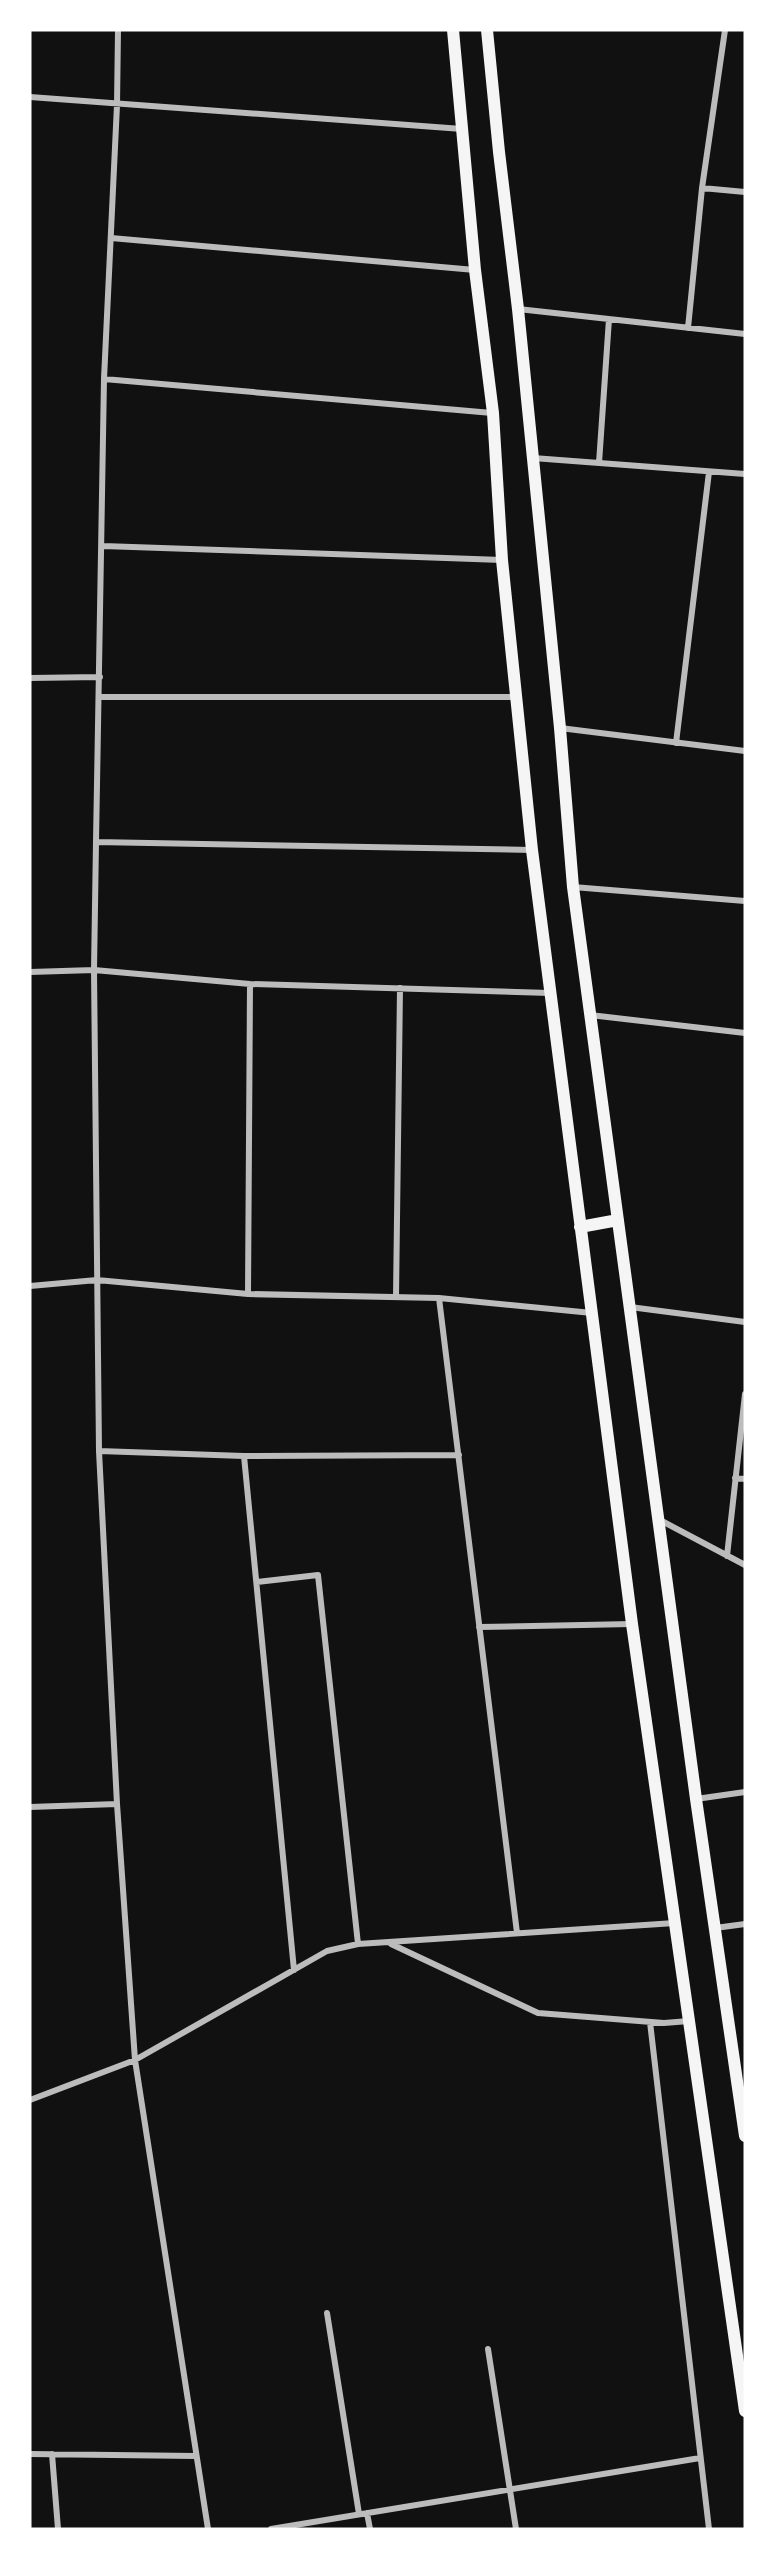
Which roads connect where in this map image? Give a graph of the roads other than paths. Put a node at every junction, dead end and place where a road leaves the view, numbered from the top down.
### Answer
1 (118, 30) edge
2 (453, 30) edge
3 (487, 30) edge
4 (725, 30) edge
5 (30, 97) edge
6 (117, 105) junction
7 (462, 129) junction
8 (702, 188) junction
9 (745, 192) edge
10 (111, 238) junction
11 (476, 270) junction
12 (518, 309) junction
13 (609, 319) junction
14 (688, 328) junction
15 (745, 334) edge
16 (104, 379) junction
17 (493, 413) junction
18 (533, 458) junction
19 (599, 463) junction
20 (709, 472) junction
21 (745, 474) edge
22 (103, 546) junction
23 (502, 560) junction
24 (100, 677) junction
25 (30, 678) edge
26 (517, 697) junction
27 (100, 698) junction
28 (560, 729) junction
29 (676, 743) junction
30 (745, 751) edge
31 (96, 842) junction
32 (532, 850) junction
33 (573, 887) junction
34 (745, 901) edge
35 (94, 970) junction
36 (30, 972) edge
37 (250, 984) junction
38 (400, 988) junction
39 (550, 993) junction
40 (590, 1015) junction
41 (745, 1033) edge
42 (618, 1220) junction
43 (580, 1227) junction
44 (97, 1280) junction
45 (30, 1286) edge
46 (248, 1294) junction
47 (396, 1297) junction
48 (439, 1298) junction
49 (629, 1307) junction
50 (592, 1313) junction
51 (745, 1322) edge
52 (745, 1394) edge
53 (99, 1450) junction
54 (459, 1455) junction
55 (244, 1456) junction
56 (735, 1478) junction
57 (745, 1479) edge
58 (658, 1519) junction
59 (727, 1556) junction
60 (745, 1565) edge
61 (257, 1582) junction
62 (632, 1624) junction
63 (480, 1627) junction
64 (745, 1792) edge
65 (696, 1799) junction
66 (117, 1804) junction
67 (30, 1807) edge
68 (675, 1923) junction
69 (745, 1924) edge
70 (715, 1928) junction
71 (517, 1933) junction
72 (358, 1944) junction
73 (390, 1944) junction
74 (294, 1970) junction
75 (690, 2021) junction
76 (650, 2022) junction
77 (135, 2060) junction
78 (30, 2100) edge
79 (745, 2136) edge
80 (327, 2313) dead end
81 (740, 2337) edge
82 (488, 2349) dead end
83 (745, 2410) edge
84 (30, 2454) edge
85 (52, 2454) junction
86 (196, 2456) junction
87 (700, 2458) junction
88 (510, 2490) junction
89 (367, 2513) junction
90 (359, 2514) junction
91 (58, 2529) edge
92 (208, 2529) edge
93 (271, 2529) edge
94 (370, 2529) edge
95 (516, 2529) edge
96 (709, 2529) edge

1 - 6 street
2 - 7 main road
3 - 12 main road
4 - 8 street
5 - 6 street
6 - 7 street
6 - 10 street
7 - 11 main road
8 - 9 street
8 - 14 street
10 - 11 street
10 - 16 street
11 - 17 main road
12 - 13 street
12 - 18 main road
13 - 14 street
13 - 19 street
14 - 15 street
16 - 17 street
16 - 22 street
17 - 23 main road
18 - 19 street
18 - 28 main road
19 - 20 street
20 - 21 street
20 - 29 street
22 - 23 street
22 - 24 street
23 - 26 main road
24 - 25 street
24 - 27 street
26 - 27 street
26 - 32 main road
27 - 31 street
28 - 29 street
28 - 33 main road
29 - 30 street
31 - 32 street
31 - 35 street
32 - 39 main road
33 - 34 street
33 - 40 main road
35 - 36 street
35 - 37 street
35 - 44 street
37 - 38 street
37 - 46 street
38 - 39 street
38 - 47 street
39 - 43 main road
40 - 41 street
40 - 42 main road
42 - 43 main road
42 - 49 main road
43 - 50 main road
44 - 45 street
44 - 46 street
44 - 53 street
46 - 47 street
47 - 48 street
48 - 50 street
48 - 54 street
49 - 51 street
49 - 58 main road
50 - 62 main road
52 - 56 street
53 - 55 street
53 - 66 street
54 - 55 street
54 - 63 street
55 - 61 street
56 - 57 street
56 - 59 street
58 - 59 street
58 - 65 main road
59 - 60 street
61 - 72 street
61 - 74 street
62 - 63 street
62 - 68 main road
63 - 71 street
64 - 65 street
65 - 70 main road
66 - 67 street
66 - 77 street
68 - 71 street
68 - 75 main road
69 - 70 street
70 - 79 main road
71 - 73 street
72 - 73 street
72 - 74 street
73 - 76 street
74 - 77 street
75 - 76 street
75 - 81 main road
76 - 87 street
77 - 78 street
77 - 86 street
80 - 90 street
81 - 83 main road
82 - 88 street
84 - 85 street
85 - 86 street
85 - 91 street
86 - 92 street
87 - 88 street
87 - 96 street
88 - 89 street
88 - 95 street
89 - 90 street
89 - 94 street
90 - 93 street

